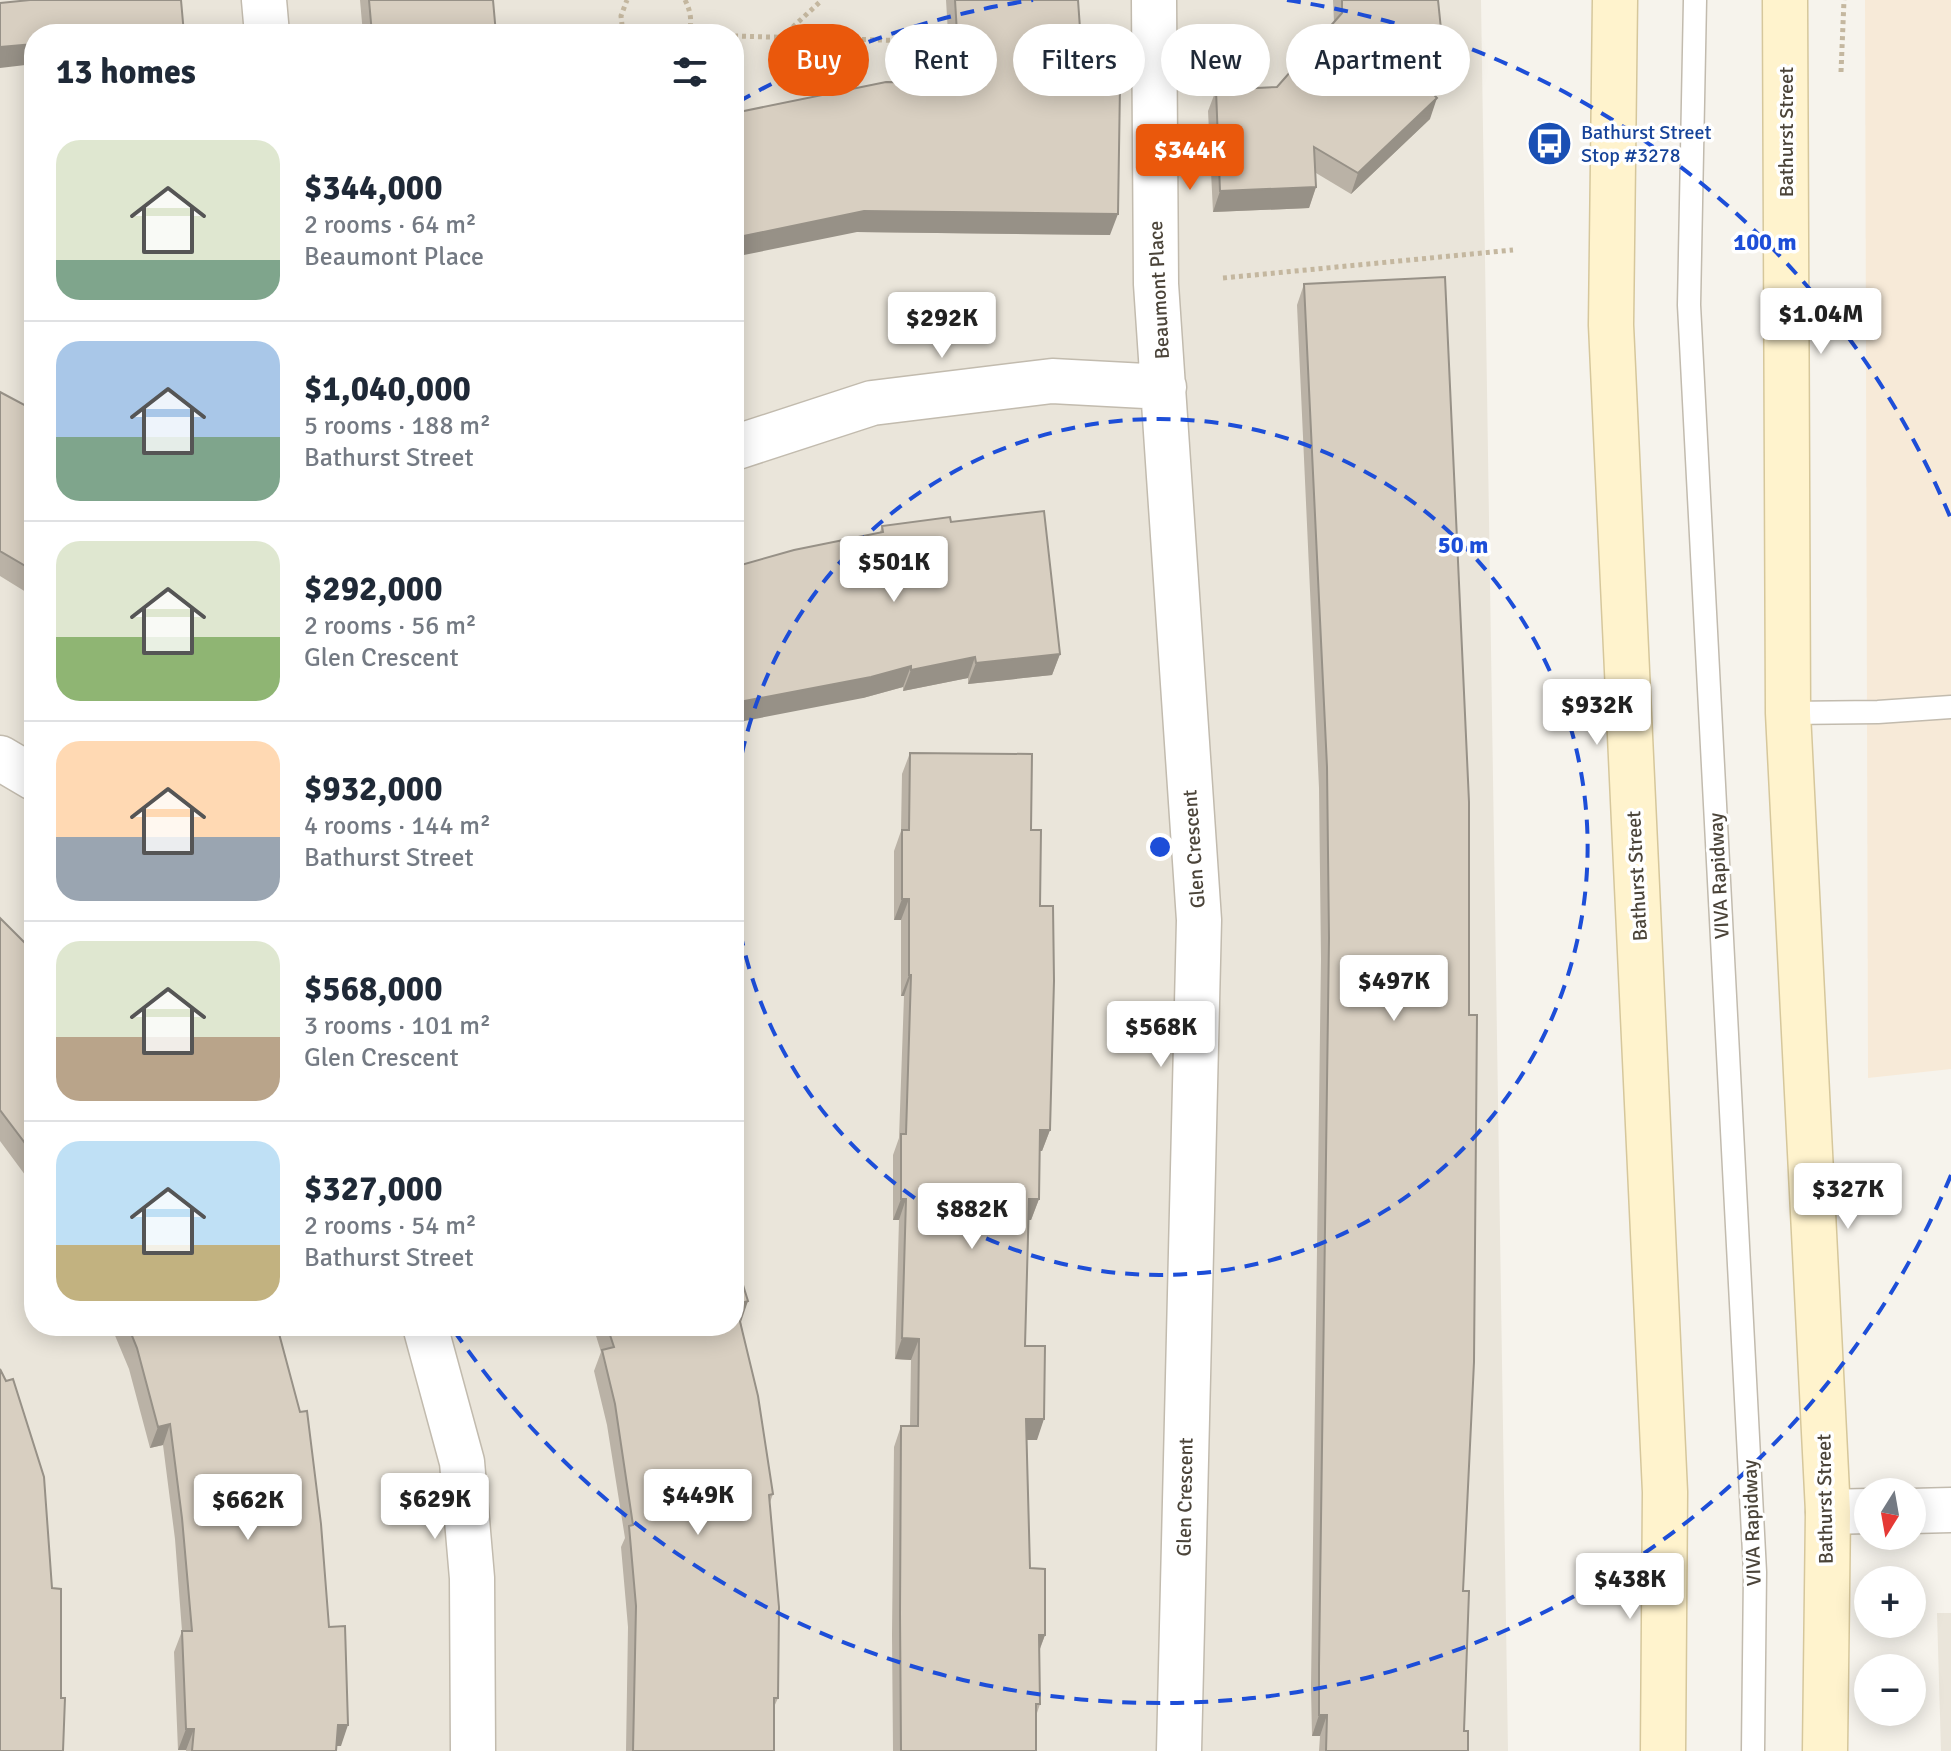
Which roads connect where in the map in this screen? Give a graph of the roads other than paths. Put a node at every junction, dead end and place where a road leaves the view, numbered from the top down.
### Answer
1 (264, 0) edge
2 (1154, 0) edge
3 (1615, 0) edge
4 (1695, 0) edge
5 (1785, 0) edge
6 (266, 24) edge
7 (1164, 387) junction
8 (744, 445) edge
9 (1951, 707) edge
10 (1788, 713) junction
11 (0, 758) edge
12 (24, 772) edge
13 (428, 1336) edge
14 (1951, 1510) edge
15 (1926, 1511) edge
16 (1848, 1512) edge
17 (473, 1751) edge
18 (1179, 1751) edge
19 (1663, 1751) edge
20 (1753, 1751) edge
21 (1825, 1751) edge

1 - 6 street
2 - 7 street, Beaumont Place
3 - 19 main road, Bathurst Street
4 - 20 lane, VIVA Rapidway
5 - 10 main road, Bathurst Street
7 - 8 street
7 - 18 street, Glen Crescent
9 - 10 lane
10 - 16 main road, Bathurst Street
11 - 12 street
13 - 17 street
14 - 15 street
16 - 21 main road, Bathurst Street

